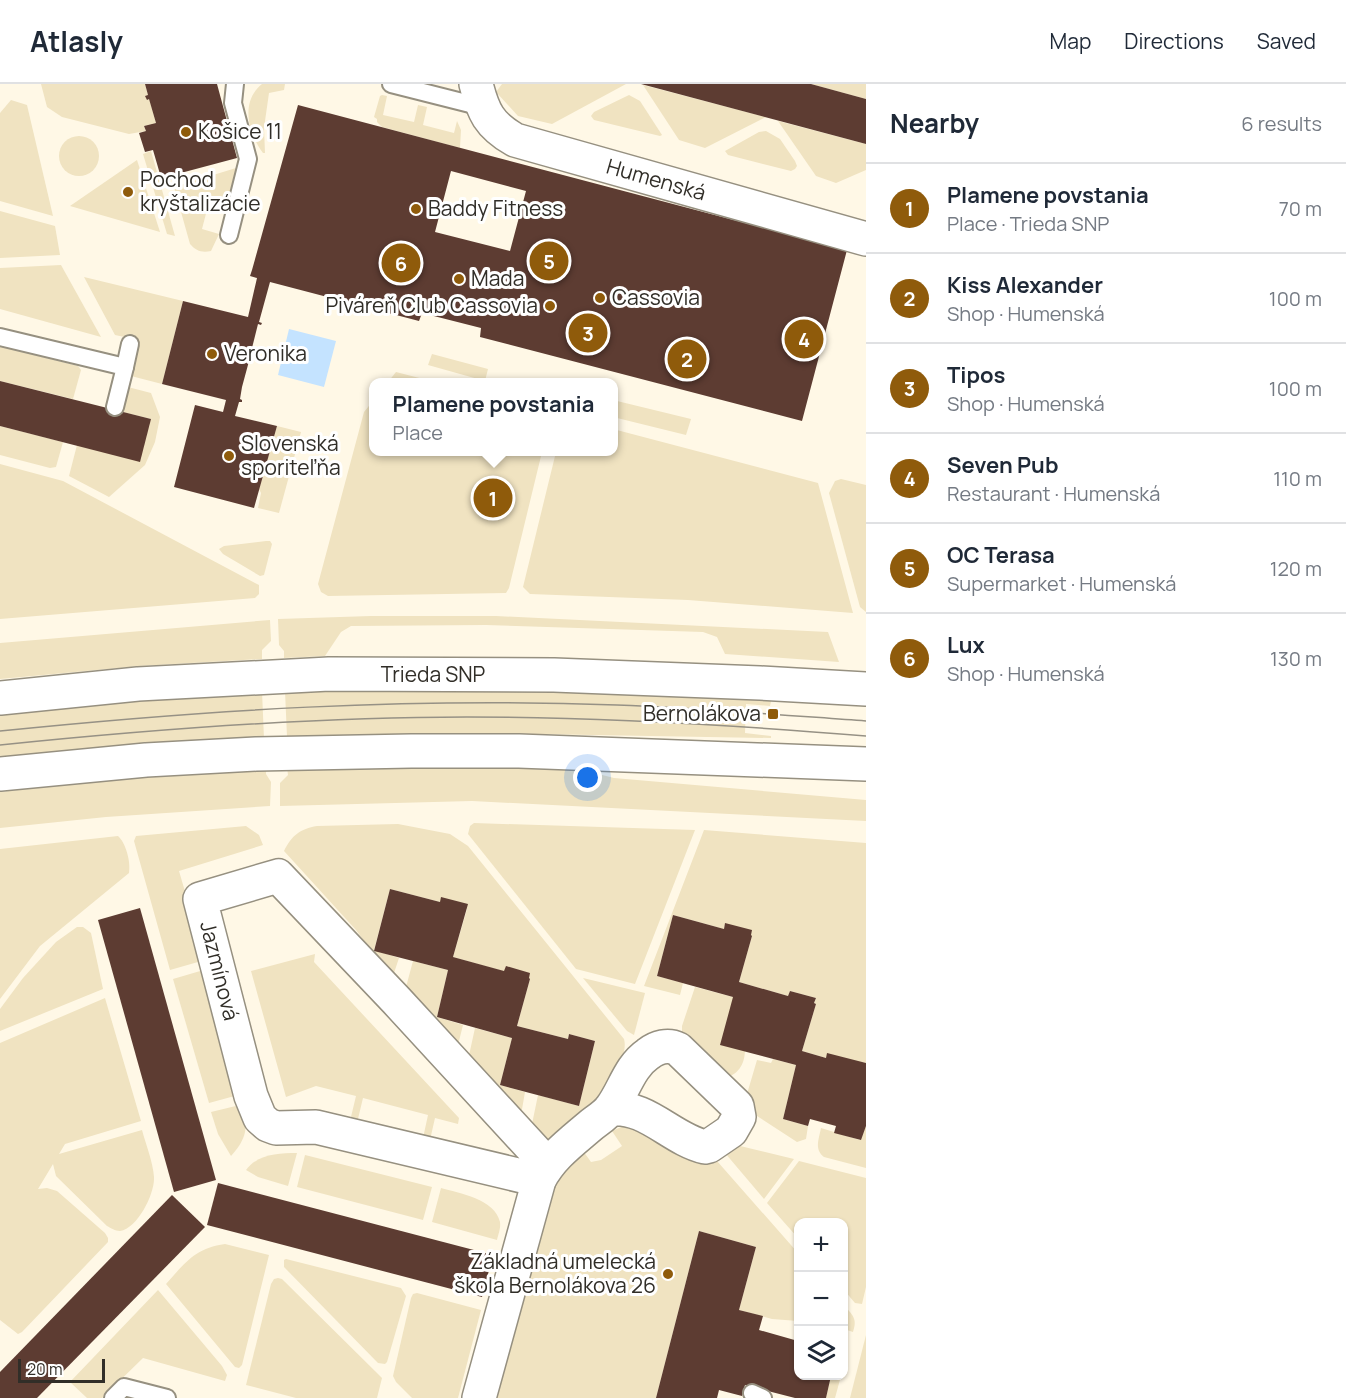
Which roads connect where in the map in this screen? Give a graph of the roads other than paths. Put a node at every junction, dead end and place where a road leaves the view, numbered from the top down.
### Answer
1 (234, 84) edge
2 (391, 84) edge
3 (479, 95) edge
4 (229, 235) dead end
5 (866, 239) edge
6 (0, 337) edge
7 (130, 344) dead end
8 (125, 367) junction
9 (115, 406) dead end
10 (866, 689) edge
11 (0, 698) edge
12 (858, 766) edge
13 (0, 774) edge
14 (610, 1109) dead end
15 (543, 1172) junction
16 (113, 1398) edge
17 (167, 1398) edge
18 (479, 1398) edge

1 - 4 lane
2 - 3 lane
3 - 5 street, Humenská
6 - 8 lane
7 - 8 lane
8 - 9 lane
10 - 11 street, Trieda SNP
12 - 13 street
14 - 15 street
15 - 15 street, Jazmínová
15 - 18 street
16 - 17 lane

